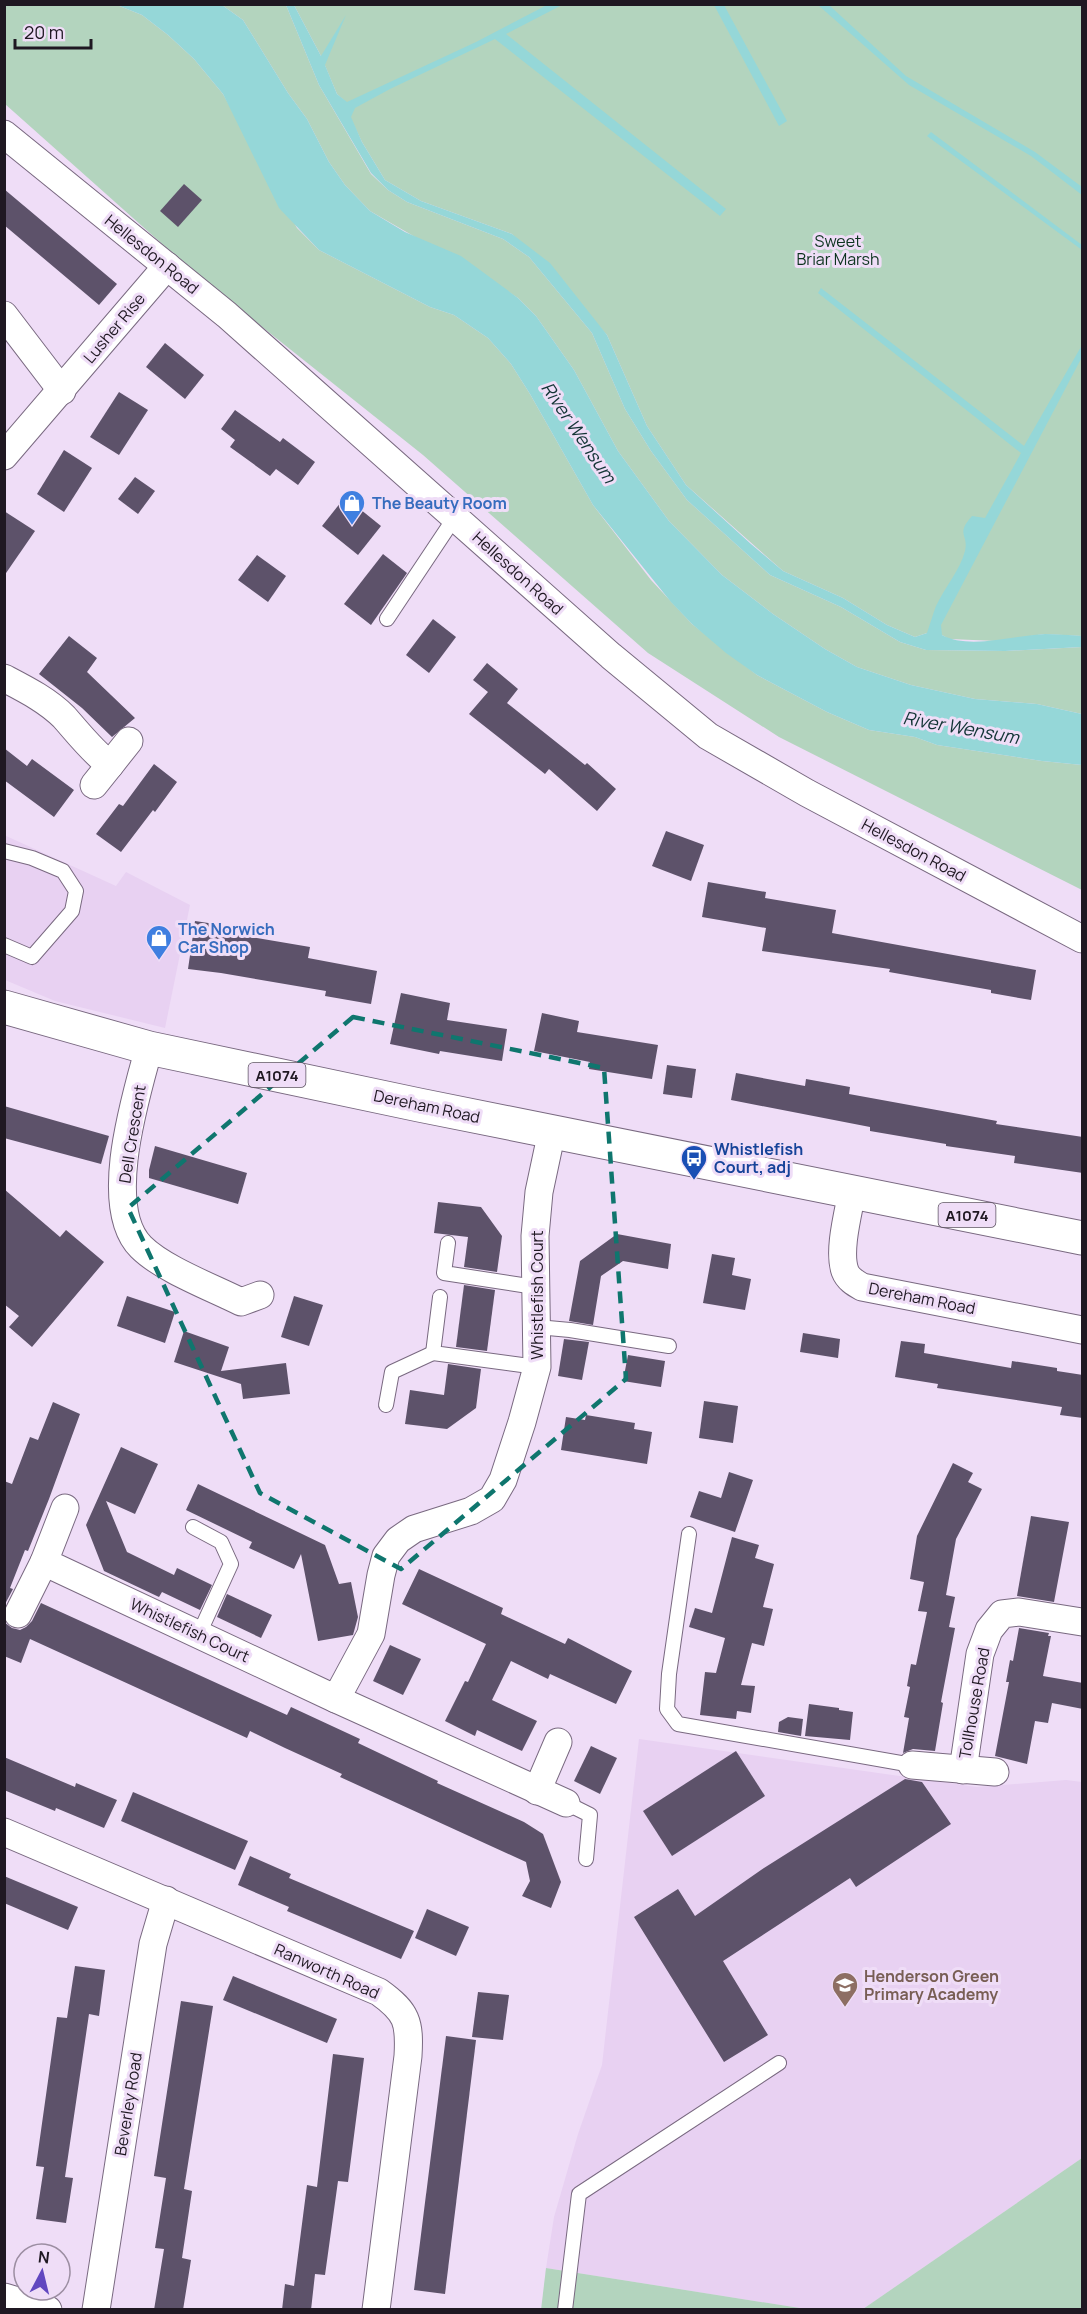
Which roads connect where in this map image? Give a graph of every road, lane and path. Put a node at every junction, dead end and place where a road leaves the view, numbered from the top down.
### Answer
1 (4, 134) edge
2 (167, 266) junction
3 (8, 329) edge
4 (62, 391) junction
5 (4, 456) edge
6 (455, 517) junction
7 (387, 619) dead end
8 (4, 678) edge
9 (129, 741) dead end
10 (4, 851) edge
11 (1083, 939) edge
12 (4, 945) edge
13 (4, 1007) edge
14 (149, 1048) junction
15 (552, 1131) junction
16 (852, 1192) junction
17 (1083, 1238) edge
18 (448, 1243) dead end
19 (535, 1287) junction
20 (440, 1297) dead end
21 (249, 1306) dead end
22 (537, 1327) junction
23 (1083, 1330) edge
24 (669, 1346) dead end
25 (433, 1353) junction
26 (537, 1367) junction
27 (386, 1405) dead end
28 (65, 1508) dead end
29 (194, 1527) dead end
30 (689, 1534) dead end
31 (44, 1562) junction
32 (18, 1614) dead end
33 (1083, 1622) edge
34 (198, 1634) junction
35 (336, 1700) junction
36 (558, 1742) dead end
37 (912, 1765) joint
38 (963, 1770) junction
39 (995, 1772) dead end
40 (537, 1791) junction
41 (566, 1803) joint
42 (4, 1832) edge
43 (586, 1859) dead end
44 (166, 1900) junction
45 (779, 2063) dead end
46 (4, 2297) edge
47 (48, 2310) edge
48 (96, 2310) edge
49 (376, 2310) edge
50 (566, 2310) edge

1 - 2 street, Hellesdon Road
2 - 4 street, Lusher Rise
2 - 6 street, Hellesdon Road
3 - 4 street
4 - 5 street, Lusher Rise
6 - 7 lane
6 - 11 street, Hellesdon Road
8 - 9 street
10 - 12 lane
13 - 14 highway, Dereham Road / A1074
14 - 15 highway, Dereham Road / A1074
14 - 21 street, Dell Crescent
15 - 16 highway, Dereham Road / A1074
15 - 19 street, Whistlefish Court
16 - 17 highway, Dereham Road / A1074
16 - 23 street, Dereham Road
18 - 19 lane
19 - 22 street, Whistlefish Court
20 - 25 lane
22 - 24 lane
22 - 26 street, Whistlefish Court
25 - 26 lane
25 - 27 lane
26 - 35 street, Whistlefish Court
28 - 31 street
29 - 34 lane
30 - 37 lane
31 - 32 street
31 - 34 street, Whistlefish Court
33 - 38 street, Tollhouse Road
34 - 35 street, Whistlefish Court
35 - 40 street, Whistlefish Court
36 - 40 street
37 - 38 street, Tollhouse Road
38 - 39 street, Tollhouse Road
40 - 41 street, Whistlefish Court
41 - 43 lane
42 - 44 street, Ranworth Road
44 - 48 street, Beverley Road
44 - 49 street, Ranworth Road
45 - 50 lane
46 - 47 street

